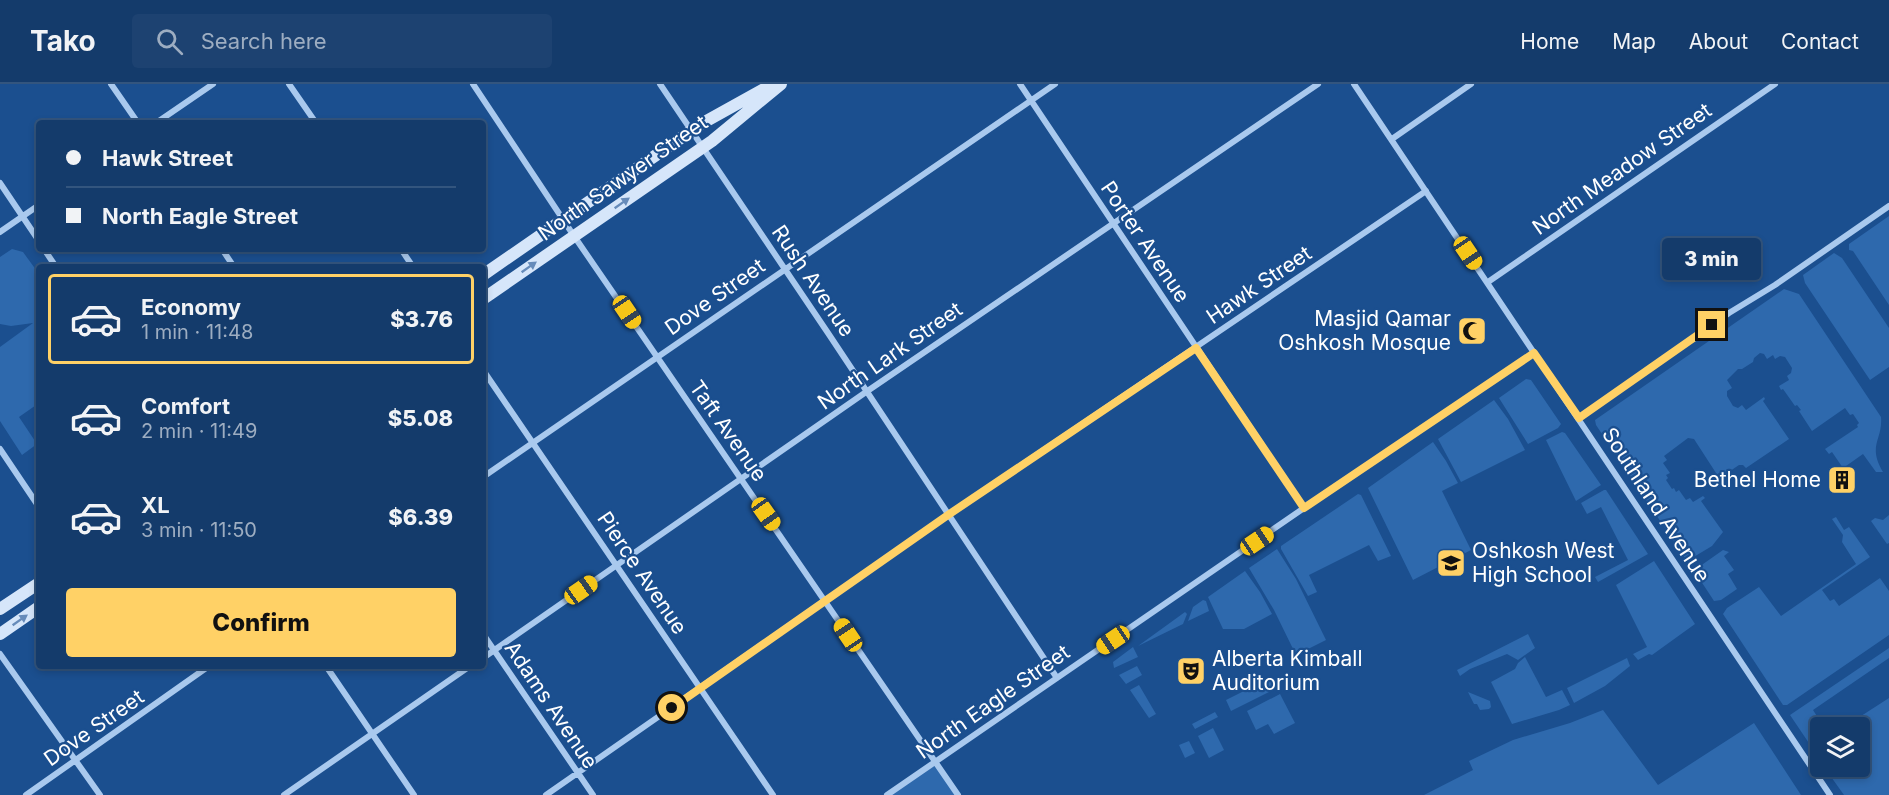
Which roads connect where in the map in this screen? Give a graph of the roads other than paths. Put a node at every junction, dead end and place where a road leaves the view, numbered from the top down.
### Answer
1 (111, 84) edge
2 (213, 84) edge
3 (289, 84) edge
4 (473, 84) edge
5 (660, 84) edge
6 (773, 84) edge
7 (781, 84) edge
8 (1020, 84) edge
9 (1055, 84) edge
10 (1318, 84) edge
11 (1354, 84) edge
12 (1471, 84) edge
13 (1775, 84) edge
14 (1031, 101) junction
15 (136, 120) edge
16 (160, 120) edge
17 (314, 120) edge
18 (691, 131) junction
19 (1392, 139) junction
20 (702, 148) junction
21 (0, 183) edge
22 (1426, 191) junction
23 (1889, 206) edge
24 (36, 207) edge
25 (22, 217) junction
26 (563, 219) junction
27 (1113, 224) junction
28 (0, 232) edge
29 (574, 236) junction
30 (36, 238) edge
31 (785, 269) junction
32 (486, 273) edge
33 (1488, 282) junction
34 (486, 297) edge
35 (1196, 348) junction
36 (1534, 353) junction
37 (658, 357) junction
38 (486, 374) edge
39 (866, 392) junction
40 (1579, 418) junction
41 (532, 443) junction
42 (0, 449) edge
43 (486, 475) edge
44 (742, 479) junction
45 (36, 503) edge
46 (1304, 508) junction
47 (948, 515) junction
48 (616, 565) junction
49 (36, 585) edge
50 (825, 602) junction
51 (0, 609) edge
52 (36, 609) edge
53 (0, 634) edge
54 (486, 638) edge
55 (494, 650) junction
56 (0, 654) edge
57 (486, 656) edge
58 (205, 669) edge
59 (328, 669) edge
60 (466, 669) edge
61 (1057, 678) junction
62 (700, 689) junction
63 (371, 734) junction
64 (75, 761) junction
65 (935, 762) junction
66 (578, 773) junction
67 (26, 795) edge
68 (100, 795) edge
69 (284, 795) edge
70 (414, 795) edge
71 (546, 795) edge
72 (593, 795) edge
73 (773, 795) edge
74 (887, 795) edge
75 (958, 795) edge
76 (1830, 795) edge

1 - 15 street
2 - 16 street
3 - 17 street
4 - 26 street, Taft Avenue
5 - 18 street, Rush Avenue
6 - 18 street, North Sawyer Street
7 - 20 street, North Sawyer Street
8 - 14 street, Porter Avenue
9 - 14 street, Dove Street
10 - 27 street, North Lark Street
11 - 19 street, Southland Avenue
12 - 19 street
13 - 33 street, North Meadow Street
14 - 27 street, Porter Avenue
14 - 31 street, Dove Street
18 - 20 street, Rush Avenue
18 - 26 street, North Sawyer Street
19 - 22 street, Southland Avenue
29 -> 20 street, North Sawyer Street
20 - 31 street, Rush Avenue
21 - 25 street
22 - 33 street, Southland Avenue
22 - 35 street, Hawk Street
23 - 40 street
24 - 25 street
25 - 28 street
25 - 30 street
26 - 29 street, Taft Avenue
26 - 32 street, North Sawyer Street
27 - 35 street, Porter Avenue
27 - 39 street, North Lark Street
34 -> 29 street, North Sawyer Street
29 - 37 street, Taft Avenue
31 - 37 street, Dove Street
31 - 39 street, Rush Avenue
33 - 36 street, Southland Avenue
35 - 46 street, Porter Avenue
35 - 47 street, Hawk Street
36 - 40 street, Southland Avenue
36 - 46 street, North Eagle Street
37 - 41 street, Dove Street
37 - 44 street, Taft Avenue
38 - 41 street, Pierce Avenue
39 - 44 street, North Lark Street
39 - 47 street, Rush Avenue
40 - 76 street, Southland Avenue
41 - 43 street, Dove Street
41 - 48 street, Pierce Avenue
42 - 45 street
44 - 48 street, North Lark Street
44 - 50 street, Taft Avenue
46 - 61 street, North Eagle Street
47 - 50 street, Hawk Street
47 - 61 street, Rush Avenue
48 - 55 street, North Lark Street
48 - 62 street, Pierce Avenue
49 - 51 street
50 - 62 street, Hawk Street
50 - 65 street, Taft Avenue
53 -> 52 street
54 - 55 street, Adams Avenue
55 - 57 street, North Lark Street
55 - 66 street, Adams Avenue
56 - 64 street
58 - 64 street, Dove Street
59 - 63 street
60 - 63 street
61 - 65 street, North Eagle Street
62 - 66 street, Hawk Street
62 - 73 street, Pierce Avenue
63 - 69 street
63 - 70 street
64 - 67 street, Dove Street
64 - 68 street
65 - 74 street, North Eagle Street
65 - 75 street, Taft Avenue
66 - 71 street, Hawk Street
66 - 72 street, Adams Avenue

